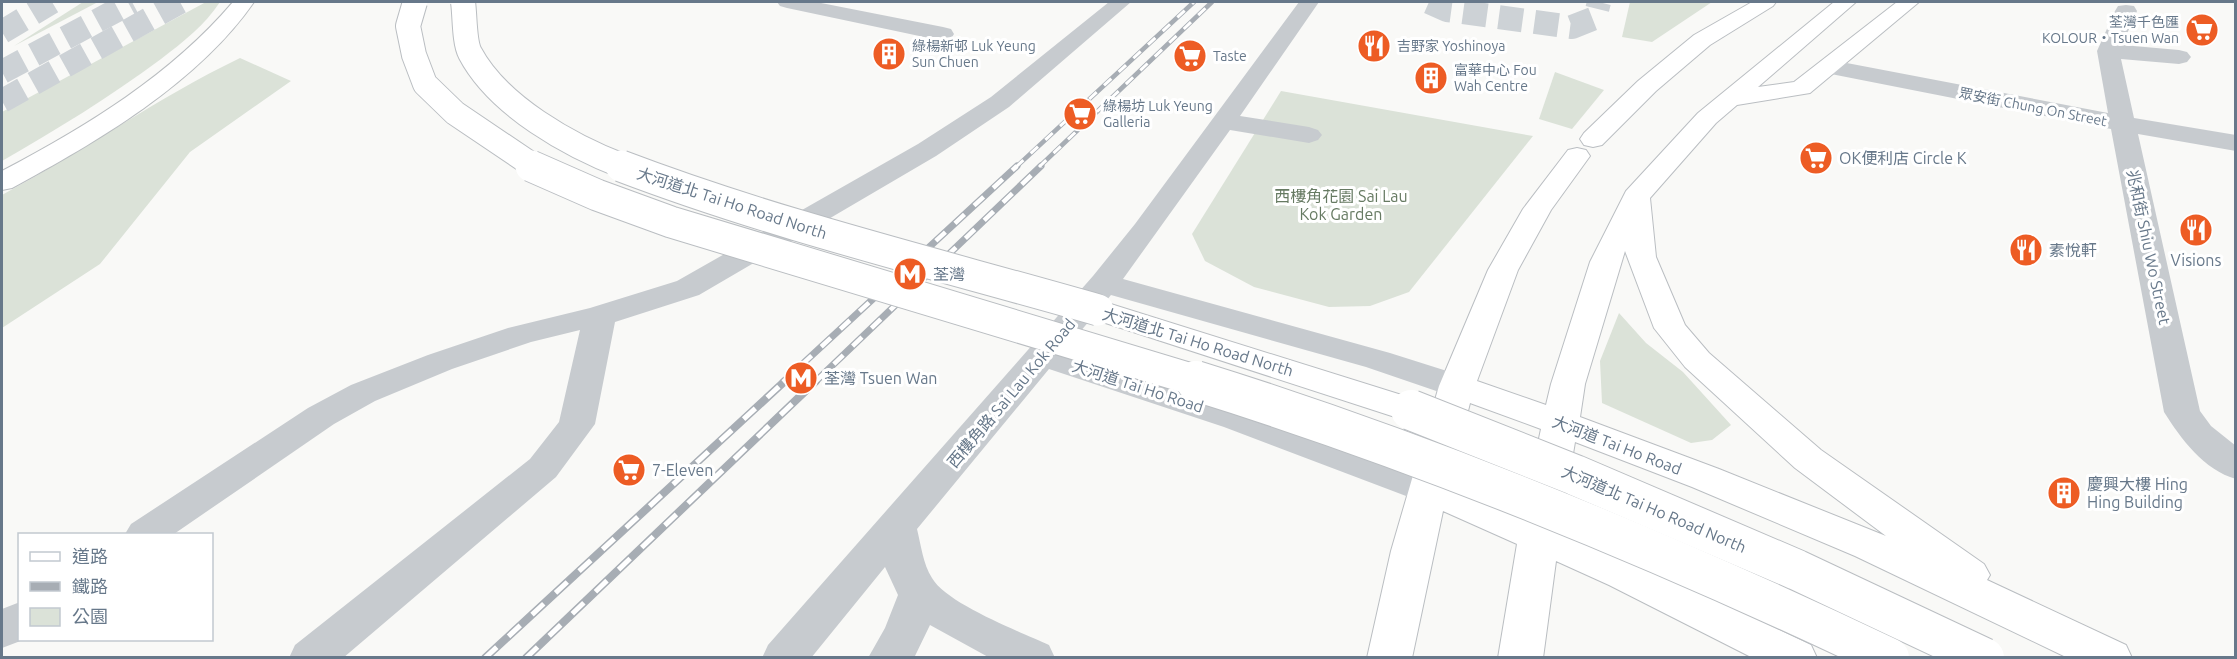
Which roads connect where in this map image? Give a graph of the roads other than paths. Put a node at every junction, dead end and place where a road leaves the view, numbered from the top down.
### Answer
1 (244, 2) edge
2 (415, 2) edge
3 (463, 2) edge
4 (787, 2) edge
5 (1121, 2) edge
6 (1310, 2) edge
7 (1766, 2) edge
8 (1846, 2) edge
9 (1909, 2) edge
10 (2126, 11) dead end
11 (943, 34) dead end
12 (2108, 51) junction
13 (2179, 57) dead end
14 (1830, 67) junction
15 (1728, 99) junction
16 (1223, 122) junction
17 (2124, 124) junction
18 (1309, 135) dead end
19 (2235, 143) edge
20 (2, 182) edge
21 (1636, 197) junction
22 (1104, 283) junction
23 (600, 316) junction
24 (1043, 356) junction
25 (1457, 386) junction
26 (1561, 422) junction
27 (2235, 466) edge
28 (1428, 489) junction
29 (897, 527) junction
30 (146, 533) edge
31 (1539, 535) junction
32 (920, 594) junction
33 (2019, 612) junction
34 (18, 620) edge
35 (2, 631) edge
36 (311, 657) edge
37 (784, 657) edge
38 (890, 657) edge
39 (1033, 657) edge
40 (1389, 657) edge
41 (1520, 657) edge
42 (1795, 657) edge
43 (1889, 657) edge
44 (1984, 657) edge
45 (2110, 657) edge

1 - 20 main road
2 - 43 main road, 大河道北 Tai Ho Road North, bridge
3 - 44 main road, 大河道北 Tai Ho Road North, bridge
4 - 11 street
5 - 23 street
6 - 16 street, 西樓角路 Sai Lau Kok Road
7 - 25 main road
8 - 15 main road
9 - 14 main road
10 - 12 street
12 - 13 street
12 - 17 street, 兆和街 Shiu Wo Street
14 - 15 main road
14 - 17 street, 眾安街 Chung On Street
15 - 21 main road
16 - 18 street
16 - 22 street, 西樓角路 Sai Lau Kok Road
17 - 19 street, 眾安街 Chung On Street
17 - 27 street, 兆和街 Shiu Wo Street
21 - 26 main road
21 - 33 main road
22 - 24 street, 西樓角路 Sai Lau Kok Road
22 - 25 street, 大河道 Tai Ho Road
23 - 30 street
23 - 36 street
24 - 28 street, 大河道 Tai Ho Road
24 - 29 street, 西樓角路 Sai Lau Kok Road
25 - 26 main road, 大河道 Tai Ho Road
25 - 28 main road
26 - 31 main road
26 - 33 main road, 大河道 Tai Ho Road
28 - 31 main road, 大河道 Tai Ho Road
28 - 40 main road
29 - 32 street
29 - 37 street, 西樓角路 Sai Lau Kok Road
31 - 41 main road
31 - 42 main road, 大河道 Tai Ho Road
32 - 38 street
32 - 39 street
33 - 45 main road, 大河道 Tai Ho Road
34 - 35 street

